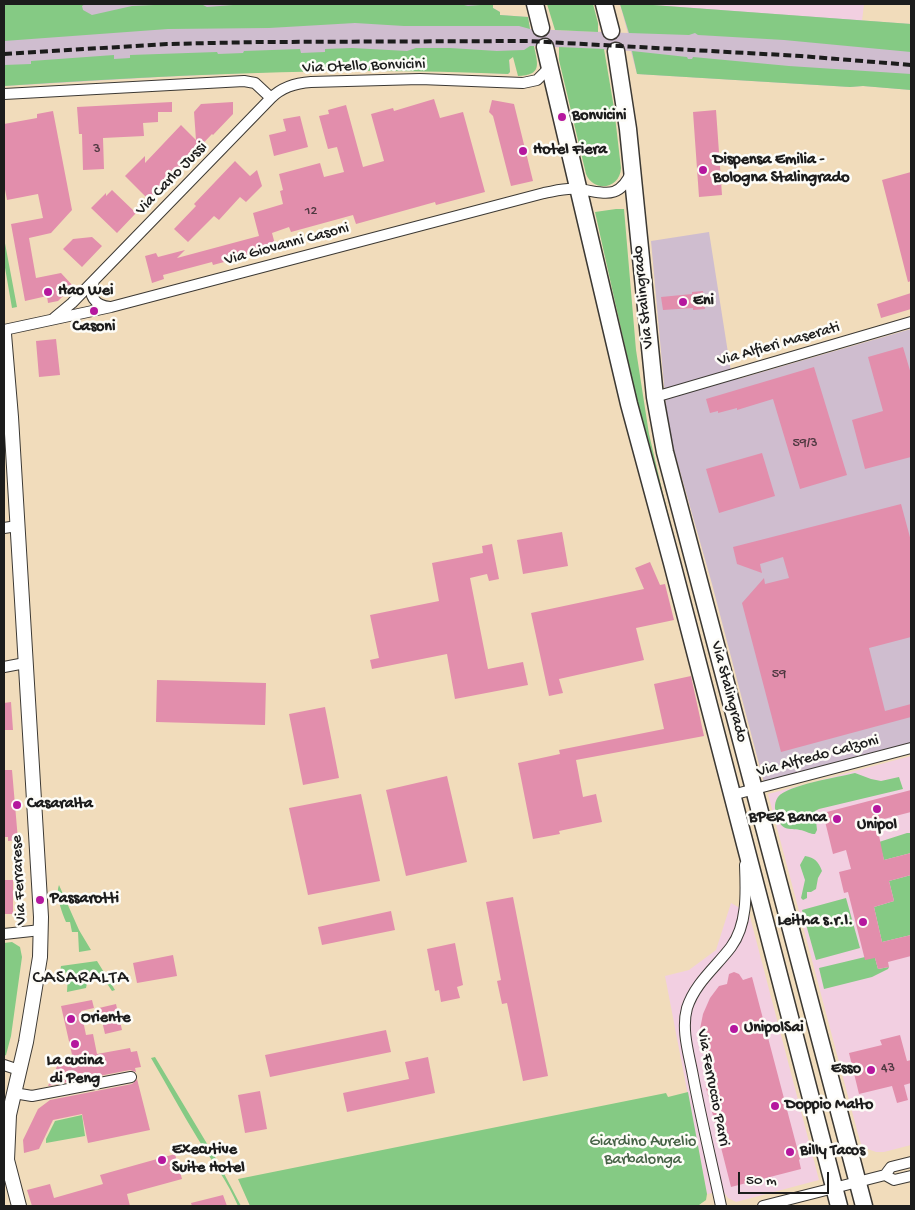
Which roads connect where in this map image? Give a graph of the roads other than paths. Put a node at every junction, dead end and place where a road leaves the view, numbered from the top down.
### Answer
1 (536, 4) edge
2 (604, 4) edge
3 (541, 28) dead end
4 (611, 31) dead end
5 (546, 47) dead end
6 (616, 52) dead end
7 (550, 67) junction
8 (4, 94) edge
9 (270, 98) junction
10 (632, 171) junction
11 (578, 189) junction
12 (94, 280) junction
13 (111, 307) junction
14 (49, 320) junction
15 (911, 322) edge
16 (4, 332) edge
17 (6, 380) edge
18 (655, 398) junction
19 (10, 527) edge
20 (25, 664) junction
21 (4, 667) edge
22 (911, 748) edge
23 (754, 790) junction
24 (732, 795) junction
25 (744, 842) junction
26 (41, 930) junction
27 (4, 934) edge
28 (4, 1065) edge
29 (19, 1070) junction
30 (131, 1077) dead end
31 (14, 1093) junction
32 (911, 1162) edge
33 (885, 1175) junction
34 (911, 1176) edge
35 (858, 1182) junction
36 (834, 1189) junction
37 (19, 1206) edge
38 (721, 1206) edge
39 (763, 1206) edge
40 (839, 1206) edge
41 (864, 1206) edge

1 - 3 main road
2 - 4 main road
5 - 7 main road, Via Stalingrado
6 - 10 main road, Via Stalingrado
7 - 9 street, Via Otello Bonvicini
7 - 11 main road, Via Stalingrado
8 - 9 street
9 - 12 street, Via Carlo Jussi
10 - 11 street
10 - 18 main road, Via Stalingrado
11 - 13 street, Via Giovanni Casoni
11 - 24 main road, Via Stalingrado
12 - 13 street
12 - 14 street, Via Carlo Jussi
13 - 14 street, Via Giovanni Casoni
14 - 16 street, Via Giovanni Casoni
15 - 18 street, Via Alfieri Maserati
16 - 17 main road, Via Ferrarese
17 - 19 main road, Via Ferrarese
18 - 23 main road, Via Stalingrado
19 - 20 main road, Via Ferrarese
20 - 21 street
20 - 26 main road, Via Ferrarese
22 - 23 street, Via Alfredo Calzoni
23 - 24 street, Via Alfredo Calzoni
23 - 35 main road, Via Stalingrado
24 - 25 main road, Via Stalingrado
25 - 36 main road, Via Stalingrado
25 - 38 street, Via Ferruccio Parri
26 - 27 street
26 - 29 main road, Via Ferrarese
28 - 29 street
29 - 31 main road, Via Ferrarese
30 - 31 street
31 - 37 main road, Via Ferrarese
32 - 33 street
33 - 34 street
33 - 35 street
35 - 36 street
35 - 41 main road, Via Stalingrado
36 - 39 street
36 - 40 main road, Via Stalingrado

